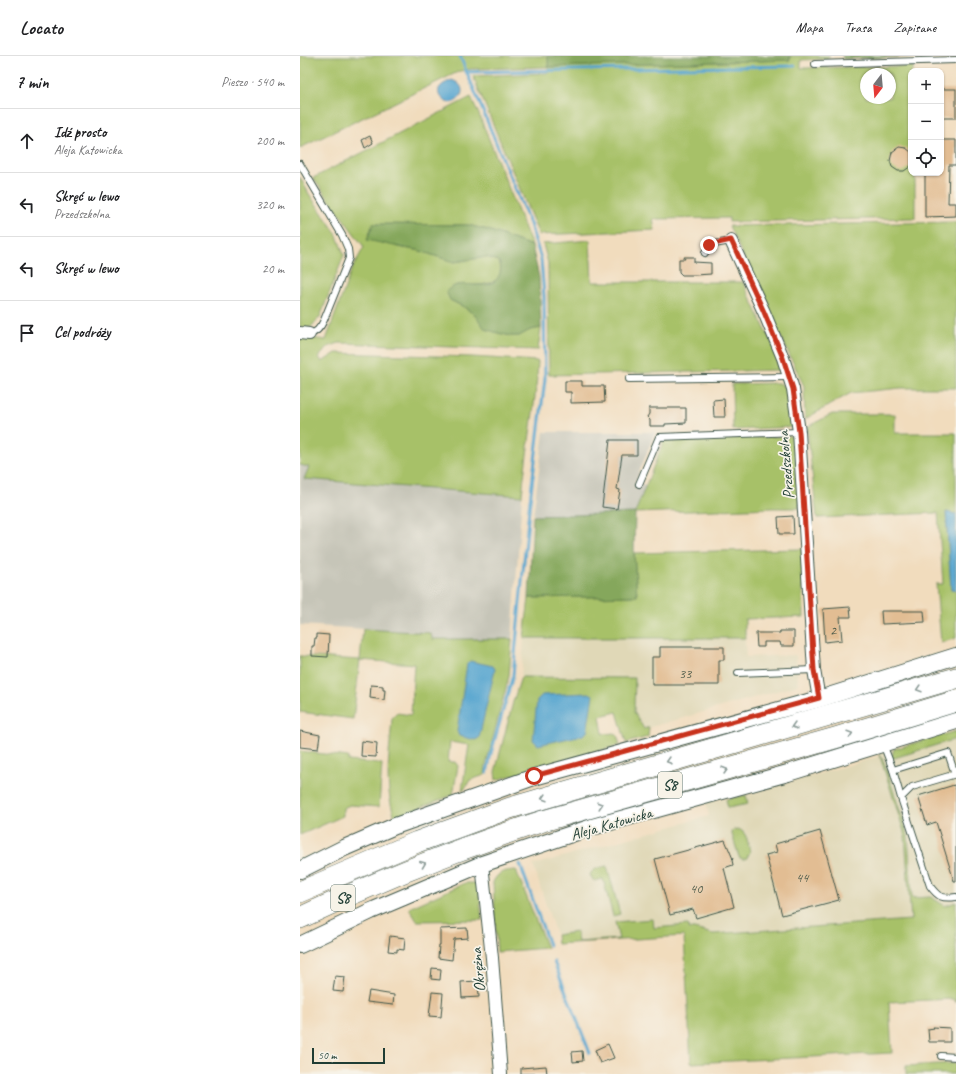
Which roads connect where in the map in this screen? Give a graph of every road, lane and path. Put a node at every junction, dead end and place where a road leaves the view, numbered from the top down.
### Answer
1 (833, 59) edge
2 (956, 60) edge
3 (814, 64) dead end
4 (300, 164) edge
5 (731, 240) joint
6 (705, 254) dead end
7 (305, 334) edge
8 (788, 376) junction
9 (629, 379) dead end
10 (799, 432) junction
11 (639, 484) dead end
12 (956, 656) edge
13 (814, 670) junction
14 (738, 673) dead end
15 (956, 678) edge
16 (819, 698) junction
17 (956, 701) edge
18 (956, 722) edge
19 (883, 744) junction
20 (893, 770) junction
21 (956, 774) edge
22 (901, 798) junction
23 (482, 864) junction
24 (300, 870) edge
25 (300, 892) edge
26 (956, 897) edge
27 (300, 918) edge
28 (300, 945) edge
29 (941, 1056) dead end
30 (956, 1057) edge
31 (501, 1074) edge

1 - 2 lane
1 - 3 lane
4 - 7 lane
5 - 6 lane
5 - 8 street, Przedszkolna
8 - 9 lane
8 - 10 street, Przedszkolna
10 - 11 lane
10 - 13 street, Przedszkolna
12 - 16 street
13 - 14 lane
13 - 16 street, Przedszkolna
15 -> 25 highway, S8
16 - 24 street
27 -> 17 highway, S8
18 - 19 street, Aleja Katowicka
19 - 20 lane
19 - 23 street, Aleja Katowicka
20 - 21 lane
20 - 22 lane
21 - 22 lane
22 - 26 lane
23 - 28 street, Aleja Katowicka
23 - 31 street, Okrężna
29 - 30 lane

